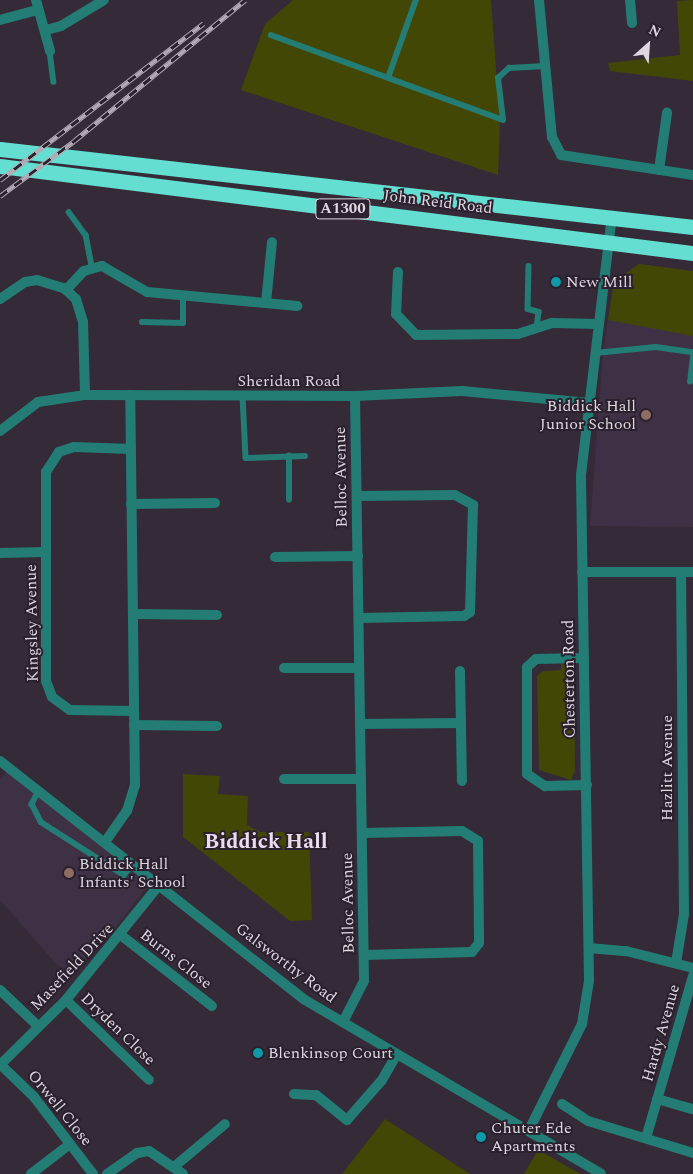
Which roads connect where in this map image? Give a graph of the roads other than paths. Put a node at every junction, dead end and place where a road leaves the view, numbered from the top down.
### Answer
1 (104, 0) edge
2 (416, 0) edge
3 (540, 0) edge
4 (630, 0) edge
5 (37, 5) edge
6 (0, 20) edge
7 (632, 23) dead end
8 (46, 30) junction
9 (271, 35) dead end
10 (50, 51) joint
11 (546, 66) junction
12 (388, 78) junction
13 (54, 82) dead end
14 (667, 113) dead end
15 (0, 149) edge
16 (0, 166) edge
17 (659, 170) junction
18 (693, 175) edge
19 (69, 212) dead end
20 (612, 216) junction
21 (693, 227) edge
22 (609, 241) junction
23 (272, 242) dead end
24 (693, 253) edge
25 (92, 266) junction
26 (529, 266) dead end
27 (398, 272) dead end
28 (66, 290) junction
29 (183, 295) junction
30 (0, 299) edge
31 (266, 303) junction
32 (297, 306) dead end
33 (142, 322) dead end
34 (599, 324) junction
35 (538, 328) junction
36 (693, 352) edge
37 (595, 353) junction
38 (693, 357) edge
39 (690, 382) dead end
40 (85, 395) junction
41 (130, 395) junction
42 (243, 396) junction
43 (355, 396) junction
44 (589, 403) junction
45 (0, 431) edge
46 (131, 449) junction
47 (290, 456) junction
48 (305, 456) dead end
49 (357, 496) junction
50 (289, 500) dead end
51 (215, 502) dead end
52 (132, 504) junction
53 (46, 552) junction
54 (0, 553) edge
55 (358, 556) junction
56 (275, 557) dead end
57 (582, 572) junction
58 (681, 572) junction
59 (693, 572) edge
60 (133, 614) junction
61 (216, 615) dead end
62 (359, 618) junction
63 (584, 658) junction
64 (284, 668) dead end
65 (359, 668) junction
66 (460, 671) dead end
67 (134, 711) junction
68 (461, 722) junction
69 (360, 724) junction
70 (134, 725) junction
71 (217, 726) dead end
72 (1, 763) edge
73 (284, 779) dead end
74 (361, 779) junction
75 (462, 781) dead end
76 (587, 785) junction
77 (39, 791) junction
78 (362, 833) junction
79 (105, 842) junction
80 (133, 864) junction
81 (160, 884) junction
82 (688, 896) edge
83 (122, 936) junction
84 (589, 948) junction
85 (364, 955) junction
86 (676, 963) junction
87 (693, 968) edge
88 (693, 976) edge
89 (0, 990) edge
90 (66, 1000) junction
91 (212, 1006) dead end
92 (343, 1022) junction
93 (38, 1026) junction
94 (397, 1054) junction
95 (0, 1064) edge
96 (150, 1080) dead end
97 (294, 1094) dead end
98 (657, 1099) junction
99 (562, 1104) dead end
100 (693, 1109) edge
101 (225, 1124) dead end
102 (529, 1130) junction
103 (646, 1138) junction
104 (70, 1144) junction
105 (693, 1153) edge
106 (175, 1166) junction
107 (31, 1174) edge
108 (93, 1174) edge
109 (107, 1174) edge
110 (183, 1174) edge
111 (601, 1174) edge

1 - 8 street
2 - 12 lane
3 - 11 street
4 - 7 street
5 - 6 street
5 - 8 street
8 - 10 street
9 - 12 lane
10 - 13 lane
11 - 12 lane
11 - 17 street
14 - 17 street
15 - 20 highway, John Reid Road / A1300
16 - 22 highway, John Reid Road / A1300
17 - 18 street
19 - 25 lane
20 - 21 highway, John Reid Road / A1300
20 - 22 street, Chesterton Road
22 - 24 highway, John Reid Road / A1300
22 - 34 street, Chesterton Road
23 - 31 street
25 - 28 street
25 - 29 street
26 - 35 lane
27 - 35 street
28 - 30 street
28 - 40 street
29 - 31 street
29 - 33 lane
31 - 32 street
34 - 35 street
34 - 37 street, Chesterton Road
36 - 37 lane
37 - 44 street, Chesterton Road
38 - 39 lane
40 - 41 street, Sheridan Road
40 - 45 street, Sheridan Road
41 - 42 street, Sheridan Road
41 - 46 street
42 - 43 street, Sheridan Road
42 - 47 lane
43 - 44 street, Sheridan Road
43 - 49 street, Belloc Avenue
44 - 57 street, Chesterton Road
46 - 52 street
46 - 53 street, Kingsley Avenue
47 - 48 lane
47 - 50 lane
49 - 55 street, Belloc Avenue
49 - 62 street
51 - 52 street
52 - 60 street
53 - 54 street, Kingsley Avenue
53 - 67 street, Kingsley Avenue
55 - 56 street
55 - 62 street, Belloc Avenue
57 - 58 street
57 - 63 street, Chesterton Road
58 - 59 street
58 - 82 street, Hazlitt Avenue
60 - 61 street
60 - 67 street
62 - 65 street, Belloc Avenue
63 - 76 street, Chesterton Road
63 - 76 street
64 - 65 street
65 - 69 street, Belloc Avenue
66 - 68 street
67 - 70 street
68 - 69 street
68 - 75 street
69 - 74 street, Belloc Avenue
70 - 71 street
70 - 79 street
72 - 77 street, Galsworthy Road
73 - 74 street
74 - 78 street, Belloc Avenue
76 - 84 street, Chesterton Road
77 - 79 street, Galsworthy Road
77 - 80 lane
78 - 85 street, Belloc Avenue
78 - 85 street
79 - 80 street, Galsworthy Road
80 - 81 street, Galsworthy Road
81 - 83 street, Masefield Drive
81 - 92 street, Galsworthy Road
82 - 86 street, Hazlitt Avenue
83 - 90 street, Masefield Drive
83 - 91 street, Burns Close
84 - 86 street
84 - 102 street, Chesterton Road
85 - 92 street, Belloc Avenue
86 - 87 street
88 - 98 street, Hardy Avenue
89 - 93 street
90 - 93 street, Masefield Drive
90 - 96 street, Dryden Close
92 - 94 street, Galsworthy Road
93 - 95 street, Masefield Drive
94 - 97 street
94 - 102 street, Galsworthy Road
95 - 104 street, Orwell Close
98 - 100 street, Hardy Avenue
98 - 103 street, Hardy Avenue
99 - 103 street
101 - 106 street
102 - 111 street, Galsworthy Road
103 - 105 street
104 - 107 street
104 - 108 street, Orwell Close
106 - 109 street
106 - 110 street

